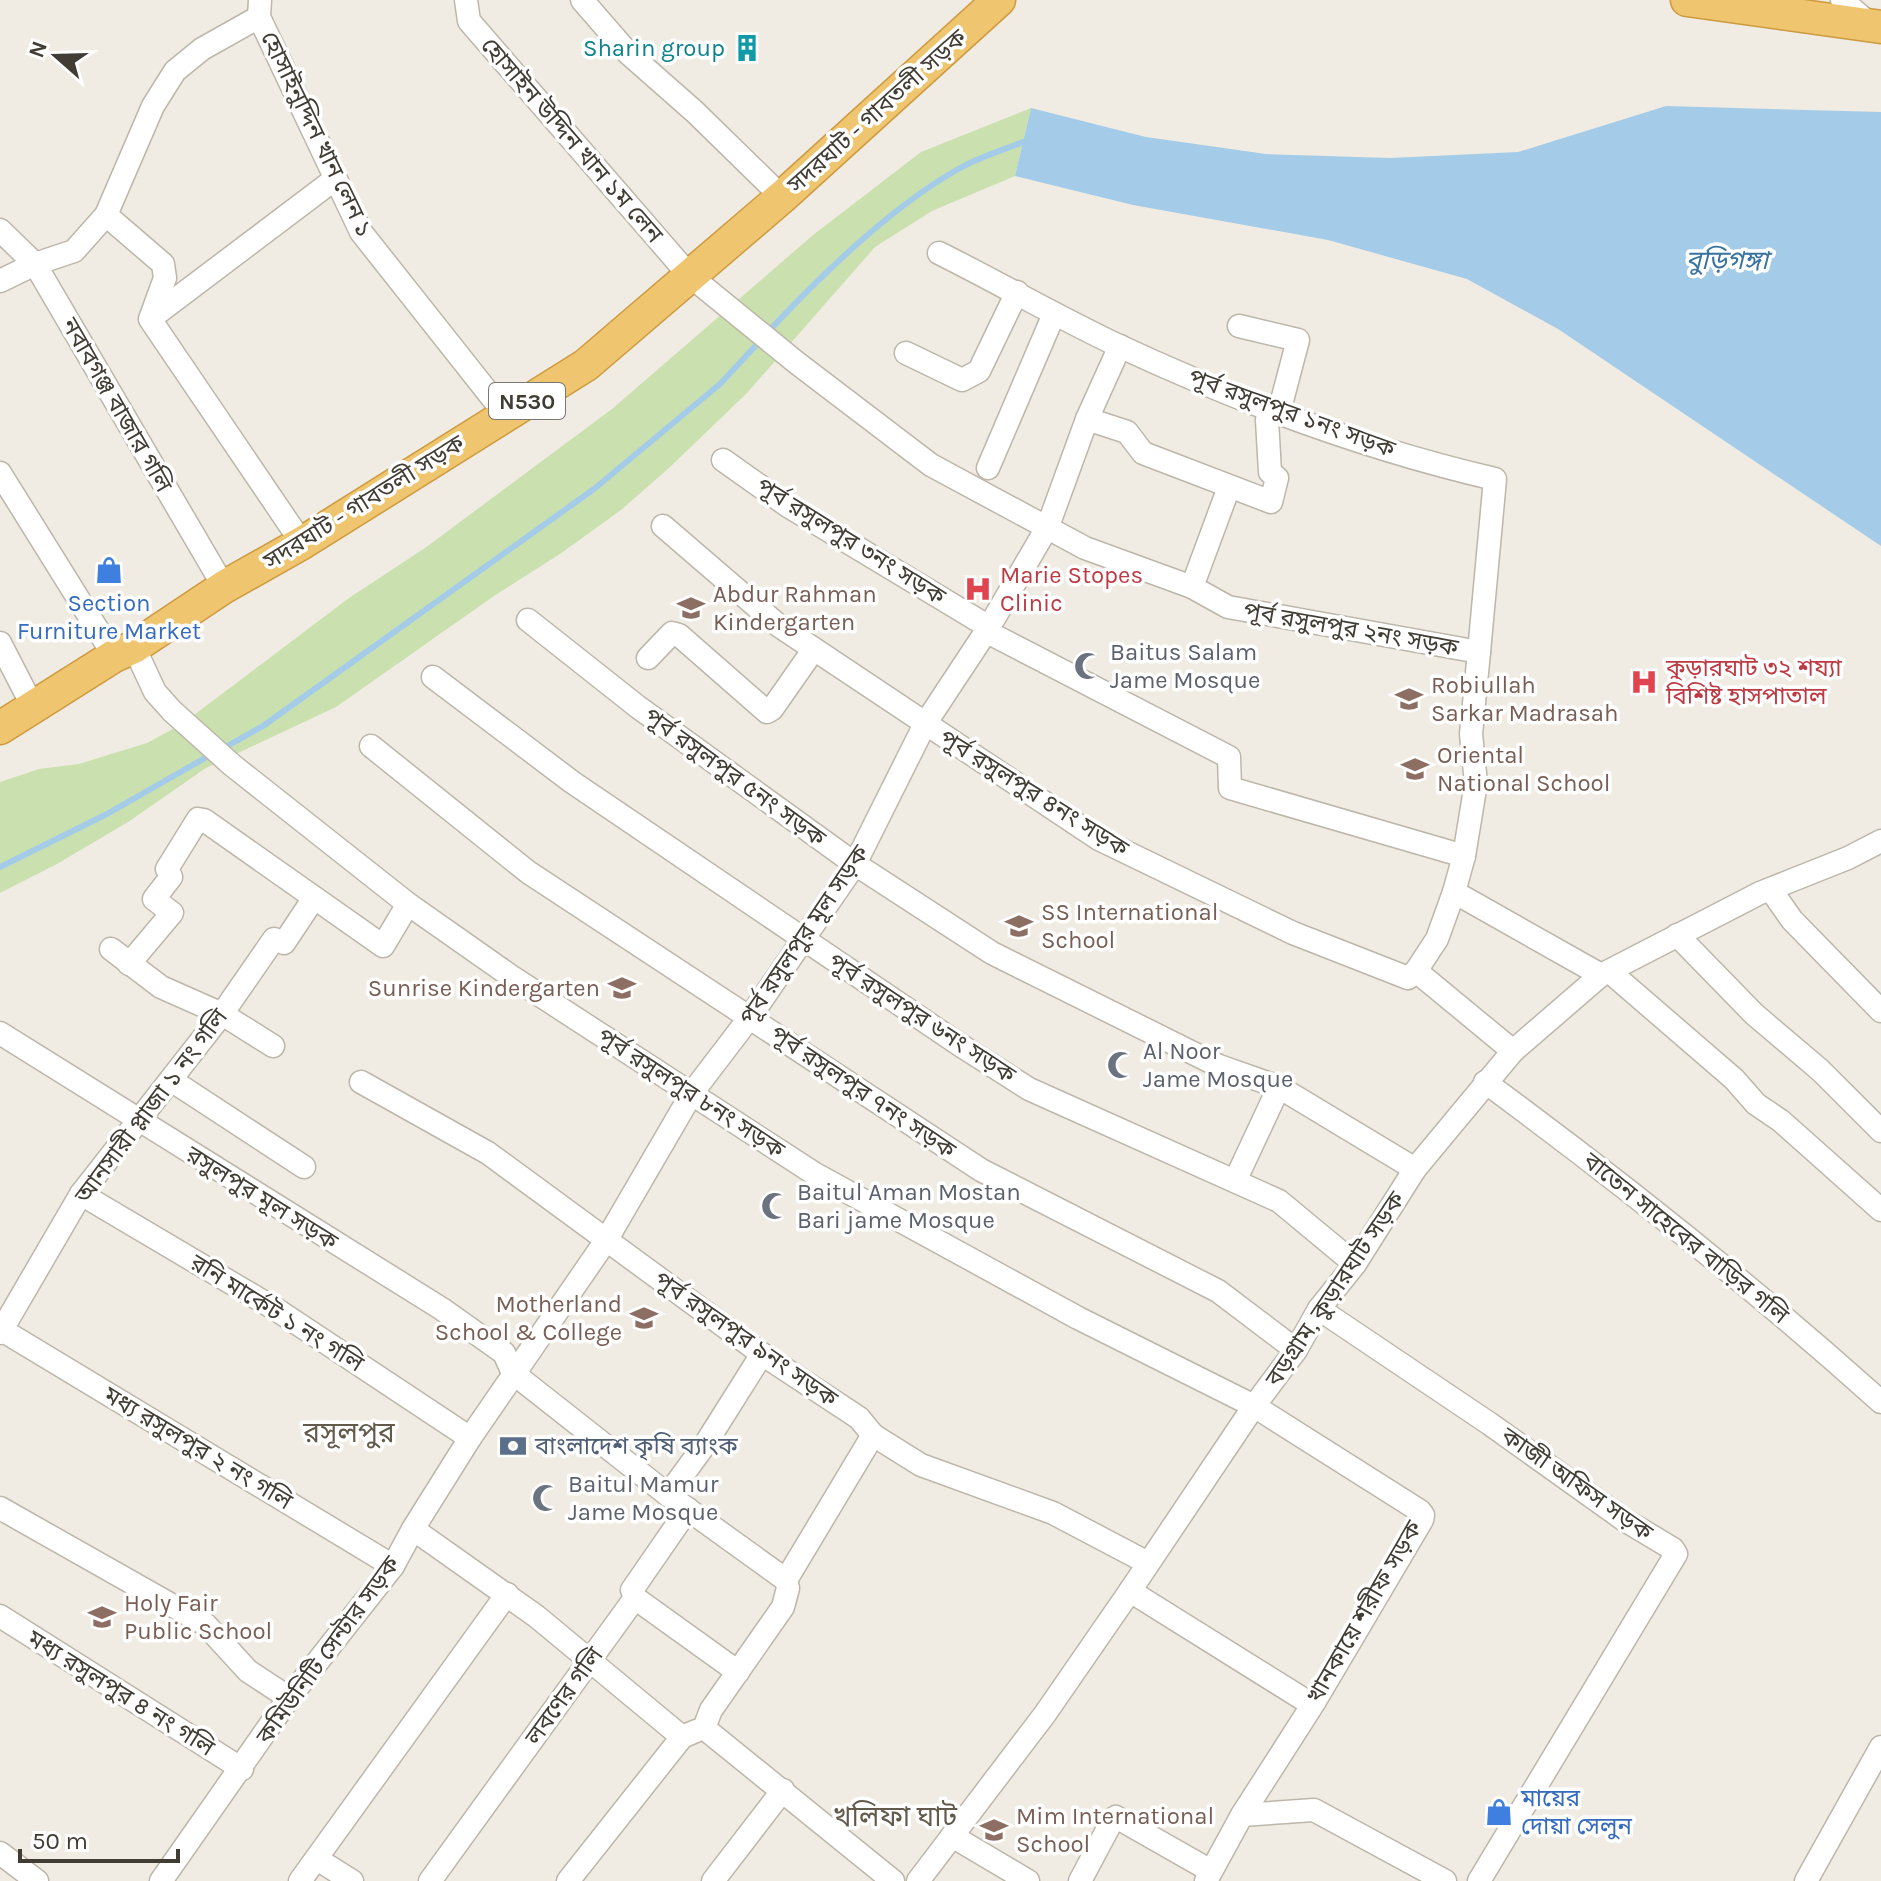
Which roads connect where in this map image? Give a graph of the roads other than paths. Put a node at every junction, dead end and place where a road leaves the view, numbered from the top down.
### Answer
1 (466, 0) edge
2 (582, 0) edge
3 (999, 0) edge
4 (1687, 0) edge
5 (1842, 0) edge
6 (259, 8) edge
7 (1876, 27) edge
8 (335, 179) junction
9 (782, 197) junction
10 (106, 215) junction
11 (0, 230) edge
12 (939, 253) dead end
13 (35, 264) junction
14 (0, 281) edge
15 (698, 283) junction
16 (1017, 292) junction
17 (1054, 314) junction
18 (150, 319) junction
19 (1239, 326) dead end
20 (1120, 346) junction
21 (906, 353) dead end
22 (797, 363) joint
23 (1279, 412) junction
24 (505, 414) junction
25 (1087, 419) junction
26 (723, 460) dead end
27 (988, 468) dead end
28 (0, 473) edge
29 (1229, 487) junction
30 (663, 526) dead end
31 (1048, 526) junction
32 (302, 543) junction
33 (224, 587) junction
34 (1192, 587) junction
35 (528, 620) dead end
36 (989, 627) junction
37 (0, 643) edge
38 (814, 649) junction
39 (124, 652) junction
40 (1479, 652) junction
41 (648, 658) dead end
42 (433, 677) dead end
43 (33, 707) junction
44 (925, 724) junction
45 (0, 728) edge
46 (371, 746) dead end
47 (1881, 841) edge
48 (1464, 856) junction
49 (855, 864) junction
50 (1771, 890) junction
51 (1454, 892) junction
52 (314, 898) junction
53 (408, 904) junction
54 (1677, 935) junction
55 (803, 940) junction
56 (111, 949) dead end
57 (129, 964) junction
58 (1416, 971) junction
59 (1606, 974) junction
60 (1881, 1011) edge
61 (222, 1014) junction
62 (750, 1017) junction
63 (0, 1033) edge
64 (273, 1046) dead end
65 (1513, 1051) junction
66 (171, 1080) junction
67 (361, 1082) dead end
68 (1485, 1082) junction
69 (1279, 1087) junction
70 (692, 1093) junction
71 (140, 1121) junction
72 (1881, 1131) edge
73 (304, 1167) dead end
74 (1415, 1169) junction
75 (1235, 1181) junction
76 (81, 1194) junction
77 (1881, 1210) edge
78 (607, 1239) junction
79 (1355, 1264) junction
80 (1319, 1309) junction
81 (1, 1331) edge
82 (1296, 1350) junction
83 (762, 1354) junction
84 (513, 1373) junction
85 (1881, 1402) edge
86 (1254, 1406) junction
87 (873, 1435) junction
88 (470, 1438) junction
89 (668, 1495) junction
90 (0, 1508) edge
91 (688, 1509) junction
92 (413, 1529) junction
93 (1148, 1563) junction
94 (393, 1566) junction
95 (786, 1580) junction
96 (1130, 1591) junction
97 (507, 1594) junction
98 (635, 1598) junction
99 (0, 1616) edge
100 (589, 1661) junction
101 (738, 1672) junction
102 (289, 1698) junction
103 (1311, 1704) junction
104 (704, 1728) junction
105 (682, 1737) junction
106 (1881, 1747) edge
107 (242, 1769) junction
108 (783, 1790) junction
109 (1242, 1815) junction
110 (952, 1836) junction
111 (0, 1853) edge
112 (317, 1859) junction
113 (1208, 1876) edge
114 (37, 1881) edge
115 (161, 1881) edge
116 (300, 1881) edge
117 (352, 1881) edge
118 (430, 1881) edge
119 (568, 1881) edge
120 (713, 1881) edge
121 (893, 1881) edge
122 (918, 1881) edge
123 (1028, 1881) edge
124 (1080, 1881) edge
125 (1445, 1881) edge
126 (1479, 1881) edge
127 (1806, 1881) edge

1 - 15 street, হোসাইন উদ্দিন খান ১ম লেন
2 - 9 street
3 - 9 highway, সদরঘাট - গাবতলী সড়ক / N530
4 - 7 highway
5 - 7 street
6 - 8 street, হোসাইনুদ্দিন খান লেন ১
6 - 10 street
8 - 18 street
8 - 24 street, হোসাইনুদ্দিন খান লেন ১
9 - 15 highway, সদরঘাট - গাবতলী সড়ক / N530
10 - 13 street
10 - 18 street
11 - 13 street, নবাবগঞ্জ বাজার গলি
12 - 16 street, পূর্ব রসুলপুর ১নং সড়ক
13 - 14 street
13 - 33 street, নবাবগঞ্জ বাজার গলি
15 - 22 street, হোসাইন উদ্দিন খান ১ম লেন
15 - 24 highway, সদরঘাট - গাবতলী সড়ক / N530
16 - 17 street, পূর্ব রসুলপুর ১নং সড়ক
16 - 21 street
17 - 20 street, পূর্ব রসুলপুর ১নং সড়ক
17 - 27 street
18 - 32 street
19 - 23 street
20 - 23 street, পূর্ব রসুলপুর ১নং সড়ক
20 - 25 street, পূর্ব রসুলপুর মূল সড়ক
22 - 31 street, পূর্ব রসুলপুর ২নং সড়ক
23 - 29 street
23 - 40 street, পূর্ব রসুলপুর ১নং সড়ক
24 - 32 highway, সদরঘাট - গাবতলী সড়ক / N530
25 - 29 street
25 - 31 street, পূর্ব রসুলপুর মূল সড়ক
26 - 36 street, পূর্ব রসুলপুর ৩নং সড়ক
28 - 39 street, পূর্ব রসুলপুর ৮নং সড়ক
29 - 34 street
30 - 38 street, পূর্ব রসুলপুর ৪নং সড়ক
31 - 34 street, পূর্ব রসুলপুর ২নং সড়ক
31 - 36 street, পূর্ব রসুলপুর মূল সড়ক
32 - 33 highway, সদরঘাট - গাবতলী সড়ক / N530
33 - 39 highway, সদরঘাট - গাবতলী সড়ক / N530
34 - 40 street, পূর্ব রসুলপুর ২নং সড়ক
35 - 49 street, পূর্ব রসুলপুর ৫নং সড়ক
36 - 44 street, পূর্ব রসুলপুর মূল সড়ক
36 - 48 street, পূর্ব রসুলপুর ৩নং সড়ক
37 - 43 street
38 - 41 street
38 - 44 street, পূর্ব রসুলপুর ৪নং সড়ক
39 - 43 highway, সদরঘাট - গাবতলী সড়ক / N530
39 - 53 street, পূর্ব রসুলপুর ৮নং সড়ক
40 - 48 street, পূর্ব রসুলপুর ২নং সড়ক
42 - 55 street, পূর্ব রসুলপুর ৬নং সড়ক
43 - 45 highway, সদরঘাট - গাবতলী সড়ক / N530
44 - 49 street, পূর্ব রসুলপুর মূল সড়ক
44 - 58 street, পূর্ব রসুলপুর ৪নং সড়ক
46 - 62 street, পূর্ব রসুলপুর ৭নং সড়ক
47 - 50 street, বড়গ্রাম, কুড়ারঘাট সড়ক
48 - 51 street
49 - 55 street, পূর্ব রসুলপুর মূল সড়ক
49 - 69 street, পূর্ব রসুলপুর ৫নং সড়ক
50 - 54 street, বড়গ্রাম, কুড়ারঘাট সড়ক
50 - 60 street
51 - 58 street
51 - 59 street
52 - 53 street
52 - 57 street
52 - 61 street, আনসারী প্লাজা ১ নং গলি
53 - 70 street, পূর্ব রসুলপুর ৮নং সড়ক
54 - 59 street, বড়গ্রাম, কুড়ারঘাট সড়ক
54 - 72 street
55 - 62 street, পূর্ব রসুলপুর মূল সড়ক
55 - 75 street, পূর্ব রসুলপুর ৬নং সড়ক
56 - 57 street
57 - 61 street
58 - 65 street
59 - 65 street, বড়গ্রাম, কুড়ারঘাট সড়ক
59 - 77 street
61 - 64 street
61 - 66 street, আনসারী প্লাজা ১ নং গলি
62 - 70 street, পূর্ব রসুলপুর মূল সড়ক
62 - 82 street, পূর্ব রসুলপুর ৭নং সড়ক
63 - 71 street, রসুলপুর মূল সড়ক
65 - 68 street, বড়গ্রাম, কুড়ারঘাট সড়ক
66 - 71 street, আনসারী প্লাজা ১ নং গলি
66 - 73 street
67 - 78 street, পূর্ব রসুলপুর ৯নং সড়ক
68 - 74 street, বড়গ্রাম, কুড়ারঘাট সড়ক
68 - 85 street, বাতেন সাহেবের বাড়ির গলি
69 - 74 street, পূর্ব রসুলপুর ৫নং সড়ক
69 - 75 street
70 - 78 street, পূর্ব রসুলপুর মূল সড়ক
70 - 86 street, পূর্ব রসুলপুর ৮নং সড়ক
71 - 76 street, আনসারী প্লাজা ১ নং গলি
71 - 84 street, রসুলপুর মূল সড়ক
74 - 79 street, বড়গ্রাম, কুড়ারঘাট সড়ক
75 - 79 street, পূর্ব রসুলপুর ৬নং সড়ক
76 - 81 street, আনসারী প্লাজা ১ নং গলি
76 - 88 street, রনি মার্কেট ১ নং গলি
78 - 83 street, পূর্ব রসুলপুর ৯নং সড়ক
78 - 84 street, পূর্ব রসুলপুর মূল সড়ক
79 - 80 street, বড়গ্রাম, কুড়ারঘাট সড়ক
80 - 82 street, বড়গ্রাম, কুড়ারঘাট সড়ক
80 - 126 street, কাজী অফিস সড়ক
81 - 94 street, মধ্য রসুলপুর ২ নং গলি
82 - 86 street, বড়গ্রাম, কুড়ারঘাট সড়ক
83 - 87 street, পূর্ব রসুলপুর ৯নং সড়ক
83 - 89 street
84 - 88 street, কমিউনিটি সেন্টার সড়ক
84 - 89 street, রসুলপুর মূল সড়ক
86 - 93 street, বড়গ্রাম, কুড়ারঘাট সড়ক
86 - 103 street, খানকায়ে শরীফ সড়ক
87 - 93 street, পূর্ব রসুলপুর ৯নং সড়ক
87 - 95 street
88 - 92 street, কমিউনিটি সেন্টার সড়ক
89 - 91 street, রসুলপুর মূল সড়ক
90 - 102 street
91 - 95 street, রসুলপুর মূল সড়ক
91 - 98 street, লবণের গলি
92 - 94 street, কমিউনিটি সেন্টার সড়ক
92 - 97 street
93 - 96 street, বড়গ্রাম, কুড়ারঘাট সড়ক
94 - 102 street, কমিউনিটি সেন্টার সড়ক
95 - 101 street
96 - 103 street
96 - 110 street, বড়গ্রাম, কুড়ারঘাট সড়ক
97 - 100 street
97 - 112 street
98 - 100 street, লবণের গলি
98 - 101 street
99 - 107 street, মধ্য রসুলপুর ৪ নং গলি
100 - 105 street
100 - 118 street, লবণের গলি
101 - 104 street
102 - 107 street, কমিউনিটি সেন্টার সড়ক
103 - 109 street, খানকায়ে শরীফ সড়ক
104 - 105 street
104 - 108 street
105 - 119 street
106 - 127 street
107 - 115 street, কমিউনিটি সেন্টার সড়ক
108 - 120 street
108 - 121 street
109 - 113 street, খানকায়ে শরীফ সড়ক
109 - 125 street
110 - 122 street, বড়গ্রাম, কুড়ারঘাট সড়ক
110 - 123 street
111 - 114 street
112 - 116 street
112 - 117 street
113 - 124 street

